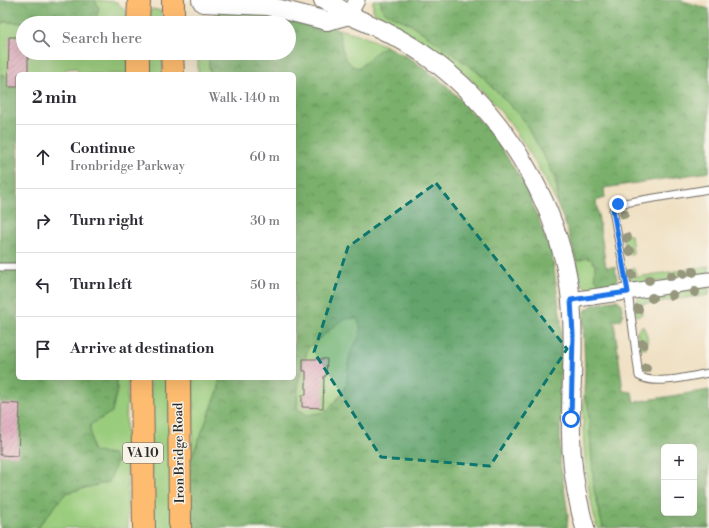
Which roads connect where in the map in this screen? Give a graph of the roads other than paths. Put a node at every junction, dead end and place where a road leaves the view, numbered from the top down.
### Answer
1 (139, 0) edge
2 (173, 0) edge
3 (201, 0) edge
4 (323, 0) edge
5 (353, 8) edge
6 (138, 16) edge
7 (173, 16) edge
8 (138, 60) edge
9 (172, 60) edge
10 (138, 72) edge
11 (173, 72) edge
12 (709, 190) edge
13 (0, 267) edge
14 (16, 267) edge
15 (709, 280) edge
16 (628, 292) junction
17 (571, 300) junction
18 (709, 373) edge
19 (142, 380) edge
20 (179, 380) edge
21 (144, 528) edge
22 (180, 528) edge
23 (585, 528) edge

1 - 6 main road
2 - 7 main road
3 - 5 street
4 - 5 street
5 - 17 street
8 - 10 main road
9 - 11 main road
12 - 16 lane
13 - 14 lane
15 - 16 street
16 - 17 street
16 - 18 lane
17 - 23 street
19 - 21 main road, VA 10
20 - 22 main road, Iron Bridge Road / VA 10

